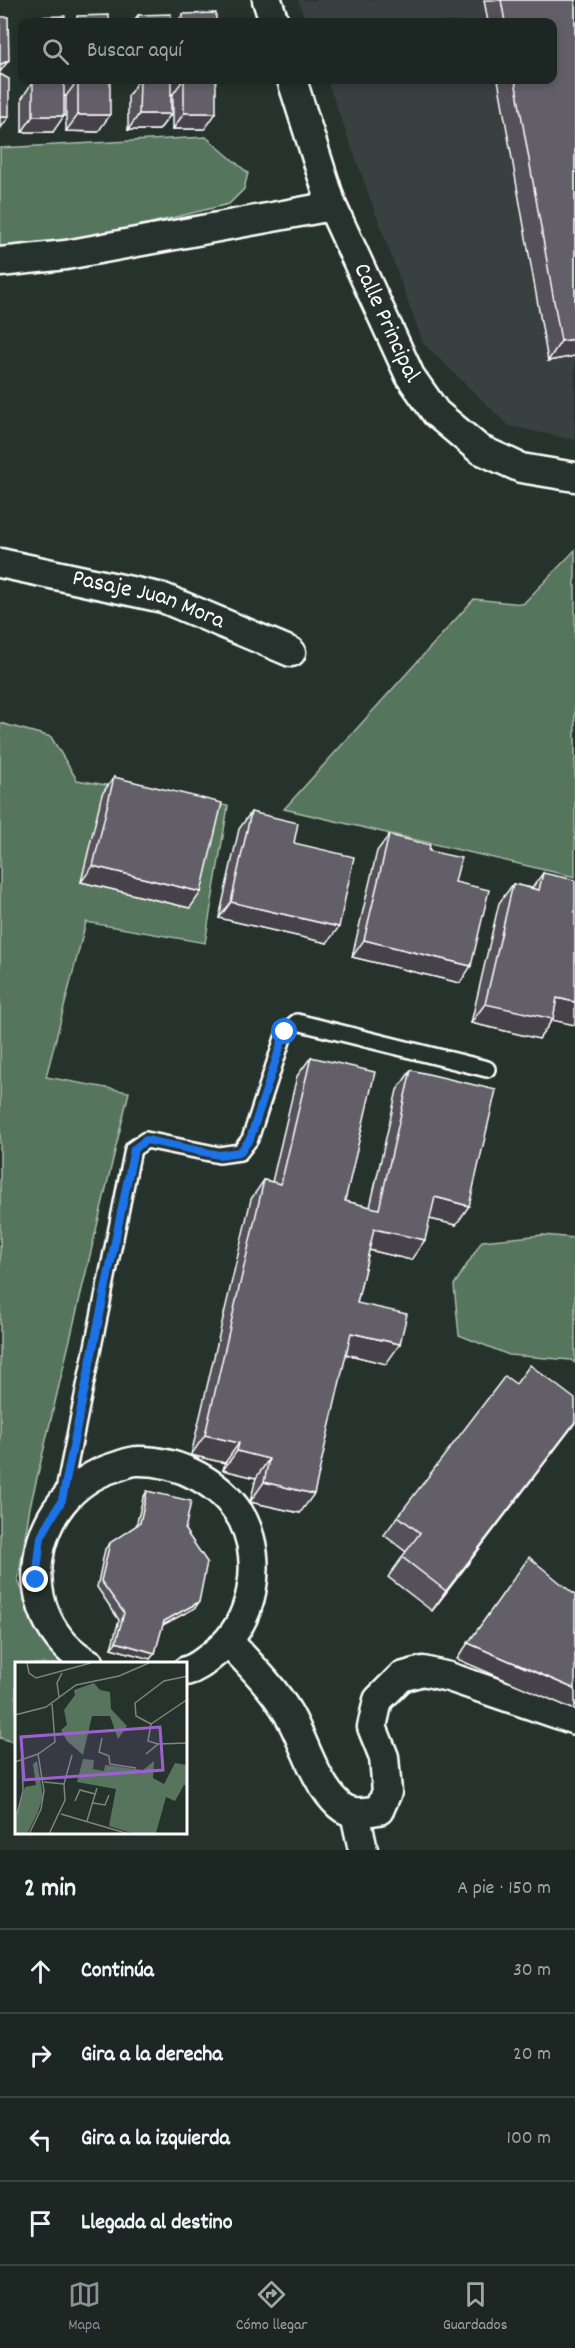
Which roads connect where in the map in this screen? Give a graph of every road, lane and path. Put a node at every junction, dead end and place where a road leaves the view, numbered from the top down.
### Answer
1 (267, 0) edge
2 (273, 18) edge
3 (293, 84) edge
4 (332, 206) junction
5 (0, 261) edge
6 (575, 477) edge
7 (0, 563) edge
8 (291, 652) dead end
9 (487, 1069) dead end
10 (62, 1500) junction
11 (229, 1642) junction
12 (86, 1662) edge
13 (188, 1671) edge
14 (575, 1720) edge
15 (356, 1813) junction
16 (363, 1850) edge

1 - 2 street
3 - 4 street, Calle Principal
4 - 5 street
4 - 6 street, Calle Principal
7 - 8 street, Pasaje Juan Mora
9 - 10 lane
10 - 11 street
10 - 12 street
11 - 13 street
11 - 15 street
14 - 15 street
15 - 16 street

